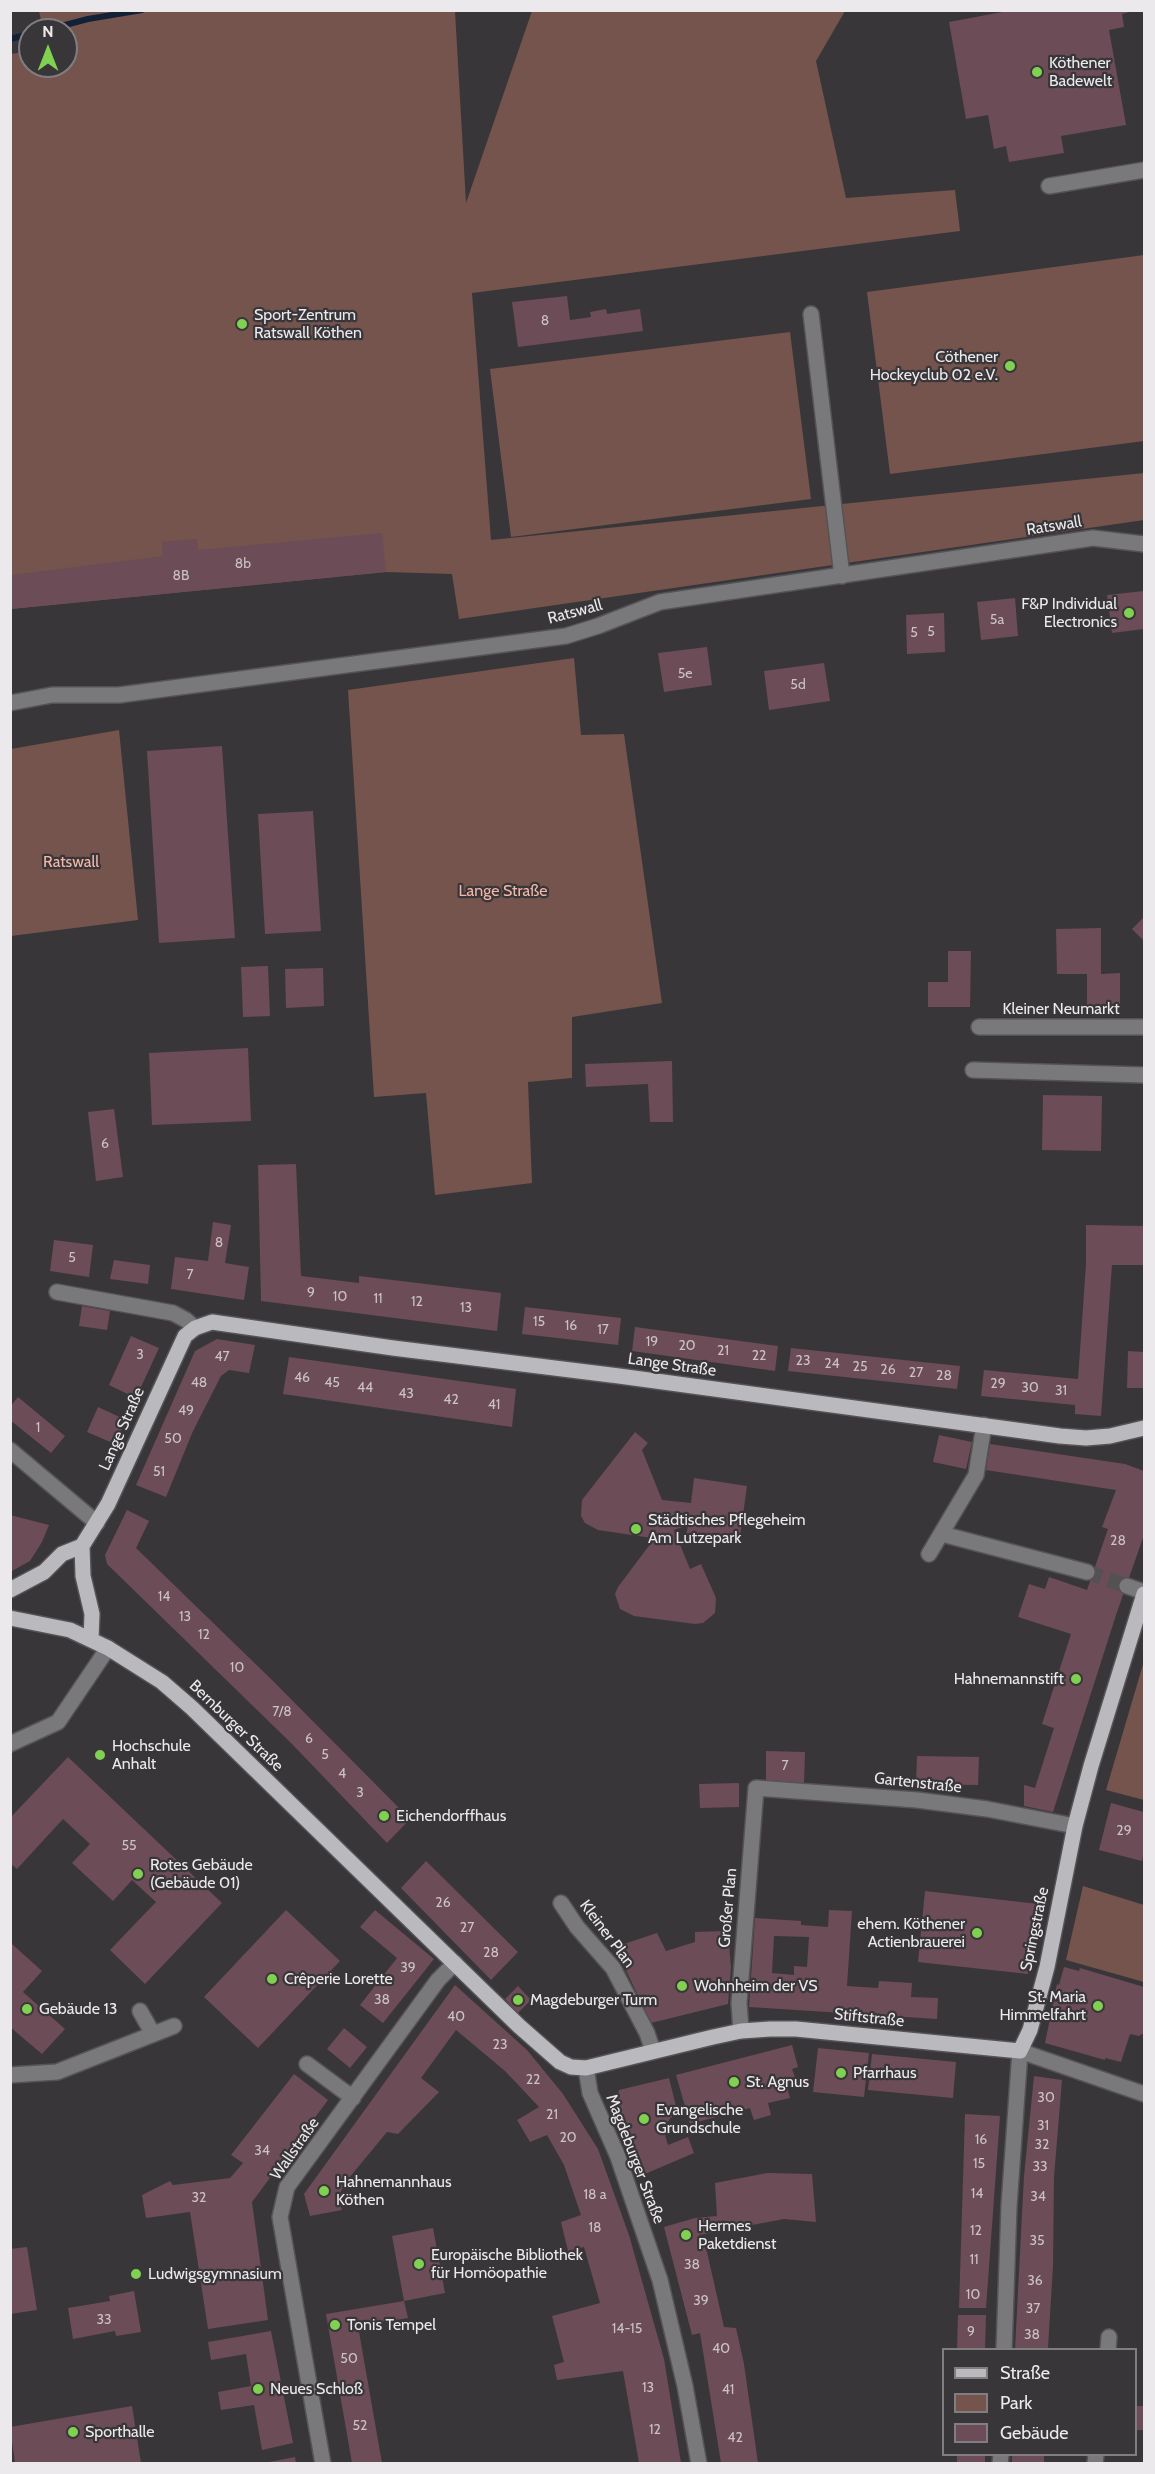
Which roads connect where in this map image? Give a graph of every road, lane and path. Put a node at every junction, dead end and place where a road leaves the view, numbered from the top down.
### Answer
1 (1144, 170) edge
2 (1049, 186) dead end
3 (811, 314) dead end
4 (1144, 544) edge
5 (842, 576) junction
6 (10, 703) edge
7 (979, 1027) dead end
8 (1144, 1027) edge
9 (973, 1070) dead end
10 (1144, 1076) edge
11 (57, 1292) dead end
12 (195, 1328) junction
13 (984, 1425) junction
14 (1144, 1428) edge
15 (10, 1450) edge
16 (97, 1523) junction
17 (942, 1534) junction
18 (82, 1546) junction
19 (929, 1554) dead end
20 (1087, 1572) tunnel mouth
21 (1127, 1586) tunnel mouth
22 (10, 1590) edge
23 (1144, 1593) edge
24 (10, 1618) edge
25 (91, 1639) junction
26 (108, 1648) junction
27 (10, 1744) edge
28 (756, 1788) joint
29 (1074, 1826) junction
30 (561, 1903) dead end
31 (455, 1963) junction
32 (140, 2011) dead end
33 (174, 2026) dead end
34 (741, 2031) junction
35 (153, 2034) junction
36 (653, 2051) junction
37 (1020, 2051) junction
38 (307, 2064) dead end
39 (586, 2068) junction
40 (10, 2075) edge
41 (1144, 2094) edge
42 (353, 2098) junction
43 (1004, 2348) edge
44 (323, 2463) edge
45 (699, 2463) edge

1 - 2 street
3 - 5 street
4 - 5 street, Ratswall
5 - 6 street, Ratswall
7 - 8 street, Kleiner Neumarkt
9 - 10 street
11 - 12 street
12 - 13 main road, Lange Straße
12 - 16 main road, Lange Straße
13 - 14 main road, Lange Straße
13 - 17 street
15 - 16 street
16 - 18 main road, Lange Straße
17 - 19 street
17 - 20 street
18 - 22 main road, Lange Straße
18 - 25 main road
21 - 23 street
23 - 29 main road, Springstraße
24 - 25 main road, Bernburger Straße
25 - 26 main road, Bernburger Straße
26 - 27 street
26 - 31 main road, Bernburger Straße
28 - 29 street, Gartenstraße
28 - 34 street, Großer Plan
29 - 37 main road, Springstraße
30 - 36 street, Kleiner Plan
31 - 39 main road
31 - 42 street, Wallstraße
32 - 35 street
33 - 35 street
34 - 36 main road, Stiftstraße
34 - 37 main road, Stiftstraße
35 - 40 street
36 - 39 main road, Stiftstraße
37 - 41 street, Stiftstraße
37 - 43 street, Springstraße
38 - 42 street
39 - 45 street, Magdeburger Straße
42 - 44 street, Wallstraße

